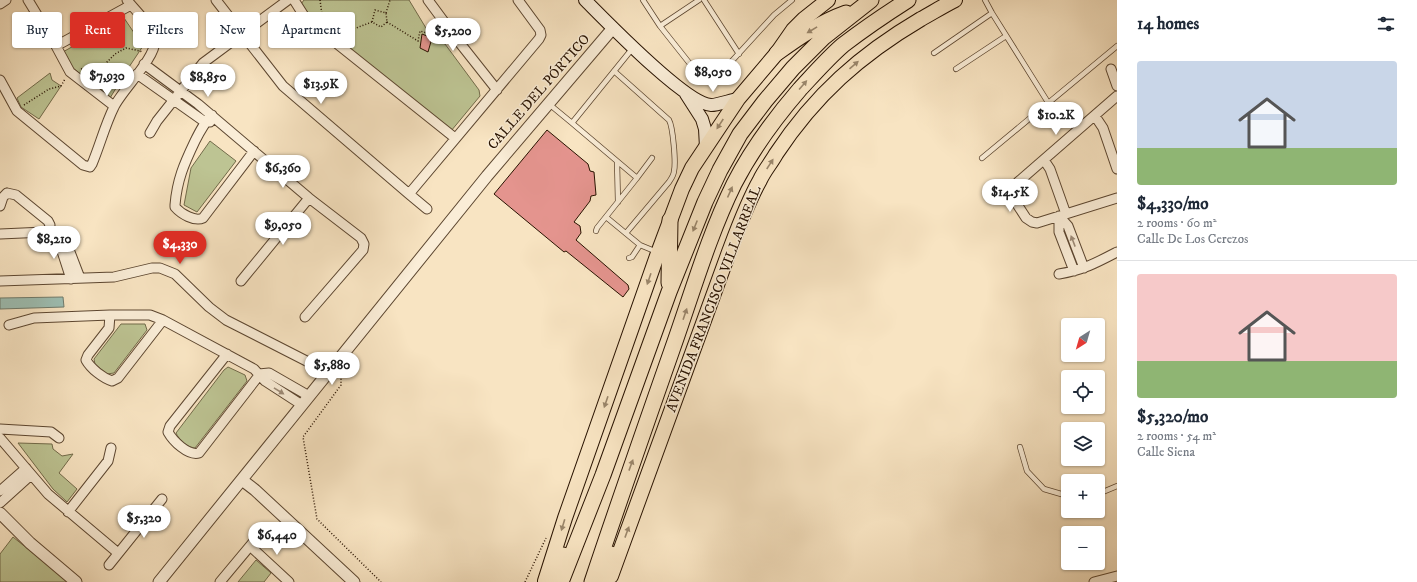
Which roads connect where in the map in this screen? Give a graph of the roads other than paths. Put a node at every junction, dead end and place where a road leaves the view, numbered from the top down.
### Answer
1 (6, 0) edge
2 (28, 0) edge
3 (216, 0) edge
4 (288, 0) edge
5 (294, 0) edge
6 (428, 0) edge
7 (518, 0) edge
8 (644, 0) edge
9 (699, 0) edge
10 (704, 0) edge
11 (792, 0) edge
12 (828, 0) edge
13 (908, 0) edge
14 (955, 0) edge
15 (986, 0) edge
16 (129, 2) edge
17 (590, 2) edge
18 (0, 4) edge
19 (866, 4) edge
20 (35, 12) edge
21 (225, 12) edge
22 (992, 13) junction
23 (260, 21) edge
24 (660, 26) junction
25 (613, 28) junction
26 (1006, 36) junction
27 (62, 42) edge
28 (1117, 46) edge
29 (633, 47) junction
30 (57, 48) edge
31 (223, 48) edge
32 (253, 48) edge
33 (777, 53) junction
34 (934, 53) dead end
35 (739, 54) junction
36 (144, 64) junction
37 (956, 69) dead end
38 (1111, 69) dead end
39 (614, 71) junction
40 (137, 74) junction
41 (0, 80) edge
42 (1117, 86) edge
43 (497, 90) junction
44 (182, 91) junction
45 (686, 94) junction
46 (1117, 96) edge
47 (738, 98) junction
48 (174, 100) junction
49 (549, 104) junction
50 (1049, 104) junction
51 (114, 106) junction
52 (212, 115) junction
53 (1095, 116) junction
54 (205, 122) junction
55 (219, 123) junction
56 (572, 123) junction
57 (150, 133) dead end
58 (455, 138) junction
59 (706, 147) junction
60 (254, 151) junction
61 (652, 158) dead end
62 (982, 158) dead end
63 (1044, 160) junction
64 (617, 162) junction
65 (1117, 169) edge
66 (637, 178) junction
67 (409, 194) junction
68 (310, 198) junction
69 (1117, 198) edge
70 (618, 202) junction
71 (0, 206) edge
72 (427, 209) dead end
73 (1062, 214) junction
74 (606, 217) junction
75 (670, 220) junction
76 (49, 229) junction
77 (596, 230) dead end
78 (626, 233) junction
79 (0, 234) edge
80 (640, 245) junction
81 (1117, 252) edge
82 (658, 253) junction
83 (629, 258) dead end
84 (1084, 268) junction
85 (1074, 271) junction
86 (1059, 274) dead end
87 (76, 279) junction
88 (0, 281) edge
89 (241, 281) dead end
90 (669, 292) junction
91 (110, 315) junction
92 (305, 317) dead end
93 (163, 320) junction
94 (9, 325) dead end
95 (227, 354) junction
96 (328, 372) junction
97 (259, 374) junction
98 (306, 401) junction
99 (0, 429) edge
100 (0, 438) edge
101 (60, 438) dead end
102 (1020, 447) dead end
103 (111, 448) dead end
104 (29, 472) junction
105 (603, 475) junction
106 (242, 480) junction
107 (624, 485) junction
108 (1117, 486) edge
109 (0, 491) edge
110 (1105, 491) edge
111 (1061, 494) edge
112 (162, 500) dead end
113 (0, 503) edge
114 (68, 512) junction
115 (0, 513) edge
116 (260, 534) dead end
117 (250, 546) junction
118 (118, 553) junction
119 (109, 565) dead end
120 (1117, 576) edge
121 (76, 582) edge
122 (159, 582) edge
123 (220, 582) edge
124 (289, 582) edge
125 (354, 582) edge
126 (545, 582) edge
127 (549, 582) edge
128 (561, 582) edge
129 (592, 582) edge
130 (603, 582) edge
131 (609, 582) edge
132 (1094, 582) edge

1 - 18 street
2 - 20 street
3 - 21 street
4 - 23 street
5 - 58 street
6 - 43 street
7 - 43 street
8 - 24 lane
9 - 24 lane
10 - 35 lane
11 - 35 lane
12 - 33 main road
107 -> 13 highway, AVENIDA FRANCISCO VILLARREAL
131 -> 14 main road, AVENIDA FRANCISCO VILLARREAL
15 - 22 lane
16 - 27 street
16 - 36 street
17 - 25 main road
19 -> 33 highway
19 -> 90 highway
22 - 26 lane
22 - 34 lane
24 - 35 lane
25 - 29 main road
25 - 49 street, CALLE DEL PÓRTICO
26 - 37 lane
26 - 50 lane
28 - 50 lane
29 - 39 lane
29 - 45 main road
30 - 51 street
31 - 44 street
32 - 67 street
33 - 47 main road
36 - 40 street
36 - 44 street
38 - 42 street
39 - 56 lane
39 - 78 lane
40 - 48 street
40 - 51 street
41 - 51 street
43 - 58 street
44 - 48 street
44 - 52 street
45 - 47 main road
45 - 59 main road
46 - 53 street
47 -> 59 main road
48 - 54 street
48 - 57 street
49 - 56 lane
49 - 96 street, CALLE DEL PÓRTICO
50 - 62 lane
52 - 54 street
52 - 55 street
53 - 63 street
53 - 65 street
54 - 55 street
54 - 60 street
55 - 60 street
56 - 64 lane
58 - 67 street
59 - 75 main road
60 - 68 street
61 - 66 lane
63 - 73 street
63 - 73 street
64 - 66 lane
64 - 70 lane
66 - 70 lane
67 - 72 street
68 - 89 street
68 - 92 street
69 - 73 street
70 - 74 lane
71 - 76 street
84 -> 73 street
73 - 85 street
74 - 77 lane
74 - 78 lane
75 - 82 main road
75 - 90 highway
76 - 79 street
76 - 87 street
78 - 80 lane
80 - 82 lane
80 - 83 lane
81 - 84 street
82 -> 126 main road
84 - 85 street
85 - 86 street
87 - 88 street
87 - 96 street
90 - 105 highway
91 - 93 street
91 - 93 street
91 - 94 street
93 - 95 street
95 - 97 street
95 - 97 street
96 - 98 street, CALLE DEL PÓRTICO
97 - 98 street
98 - 106 street, CALLE DEL PÓRTICO
99 - 101 street
100 - 104 street
102 - 111 lane
103 - 114 street
104 - 109 street
104 - 113 street
104 - 114 street
105 - 127 highway
105 - 128 highway
106 - 122 street, CALLE DEL PÓRTICO
106 - 125 street
107 - 129 highway, AVENIDA FRANCISCO VILLARREAL
107 - 130 highway
108 - 110 lane
112 - 118 street
114 - 118 street
115 - 121 street
116 - 117 street
117 - 123 street
117 - 124 street
118 - 119 street
120 - 132 street

